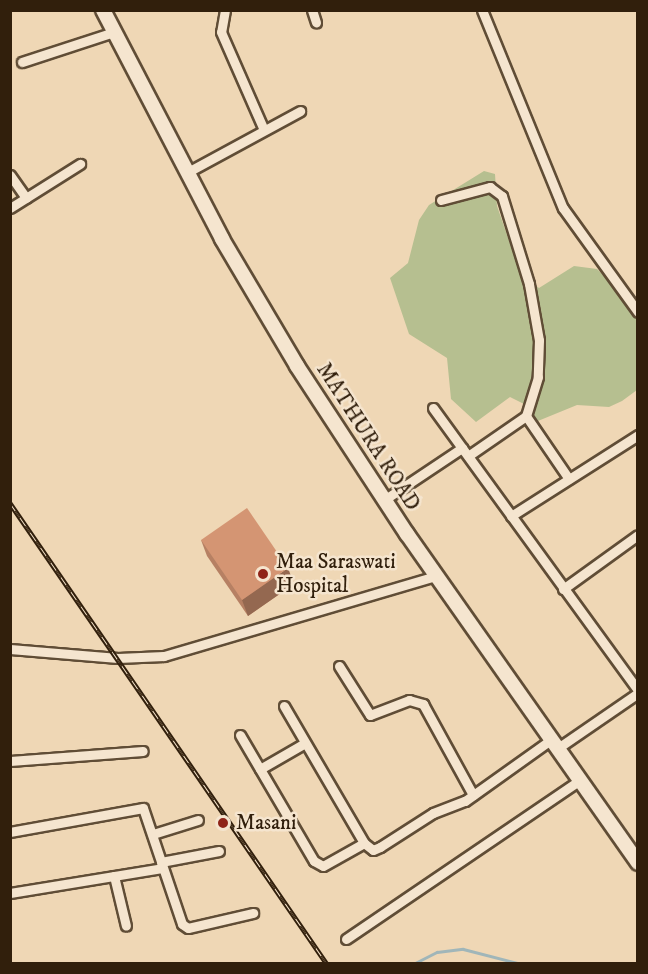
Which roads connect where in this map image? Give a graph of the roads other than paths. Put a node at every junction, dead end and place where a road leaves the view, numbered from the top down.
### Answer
1 (103, 10) edge
2 (225, 10) edge
3 (312, 10) edge
4 (482, 10) edge
5 (316, 22) dead end
6 (114, 32) junction
7 (22, 62) dead end
8 (300, 111) dead end
9 (264, 130) junction
10 (80, 164) dead end
11 (186, 173) junction
12 (10, 175) edge
13 (26, 198) junction
14 (441, 200) dead end
15 (10, 208) edge
16 (638, 312) edge
17 (432, 408) dead end
18 (526, 416) junction
19 (638, 435) edge
20 (462, 448) junction
21 (468, 456) junction
22 (569, 479) junction
23 (384, 500) junction
24 (511, 516) junction
25 (638, 535) edge
26 (436, 576) junction
27 (563, 589) junction
28 (10, 649) edge
29 (339, 666) dead end
30 (638, 692) edge
31 (284, 706) dead end
32 (240, 735) dead end
33 (306, 743) junction
34 (555, 743) junction
35 (143, 751) dead end
36 (10, 760) edge
37 (260, 769) junction
38 (580, 780) junction
39 (473, 795) junction
40 (198, 819) dead end
41 (10, 832) edge
42 (153, 834) junction
43 (364, 843) junction
44 (219, 851) dead end
45 (638, 863) edge
46 (162, 865) junction
47 (114, 876) junction
48 (10, 893) edge
49 (253, 913) dead end
50 (126, 926) dead end
51 (346, 939) dead end

1 - 6 main road, MATHURA ROAD
2 - 9 street
3 - 5 street
4 - 16 street
6 - 7 street
6 - 11 main road, MATHURA ROAD
8 - 9 street
9 - 11 street
10 - 13 street
11 - 23 main road, MATHURA ROAD
12 - 13 street
13 - 15 street
14 - 18 street
17 - 20 street
18 - 21 street
18 - 22 street
19 - 22 street
20 - 21 street
20 - 23 street
21 - 24 street
22 - 24 street
23 - 26 main road, MATHURA ROAD
24 - 27 street
25 - 27 street
26 - 28 street
26 - 34 main road, MATHURA ROAD
27 - 30 street
29 - 39 street
30 - 34 street
31 - 33 street
32 - 37 street
33 - 37 street
33 - 43 street
34 - 38 main road, MATHURA ROAD
34 - 39 street
35 - 36 street
37 - 43 street
38 - 45 main road, MATHURA ROAD
38 - 51 street
39 - 43 street
40 - 42 street
41 - 42 street
42 - 46 street
44 - 46 street
46 - 47 street
46 - 49 street
47 - 48 street
47 - 50 street

